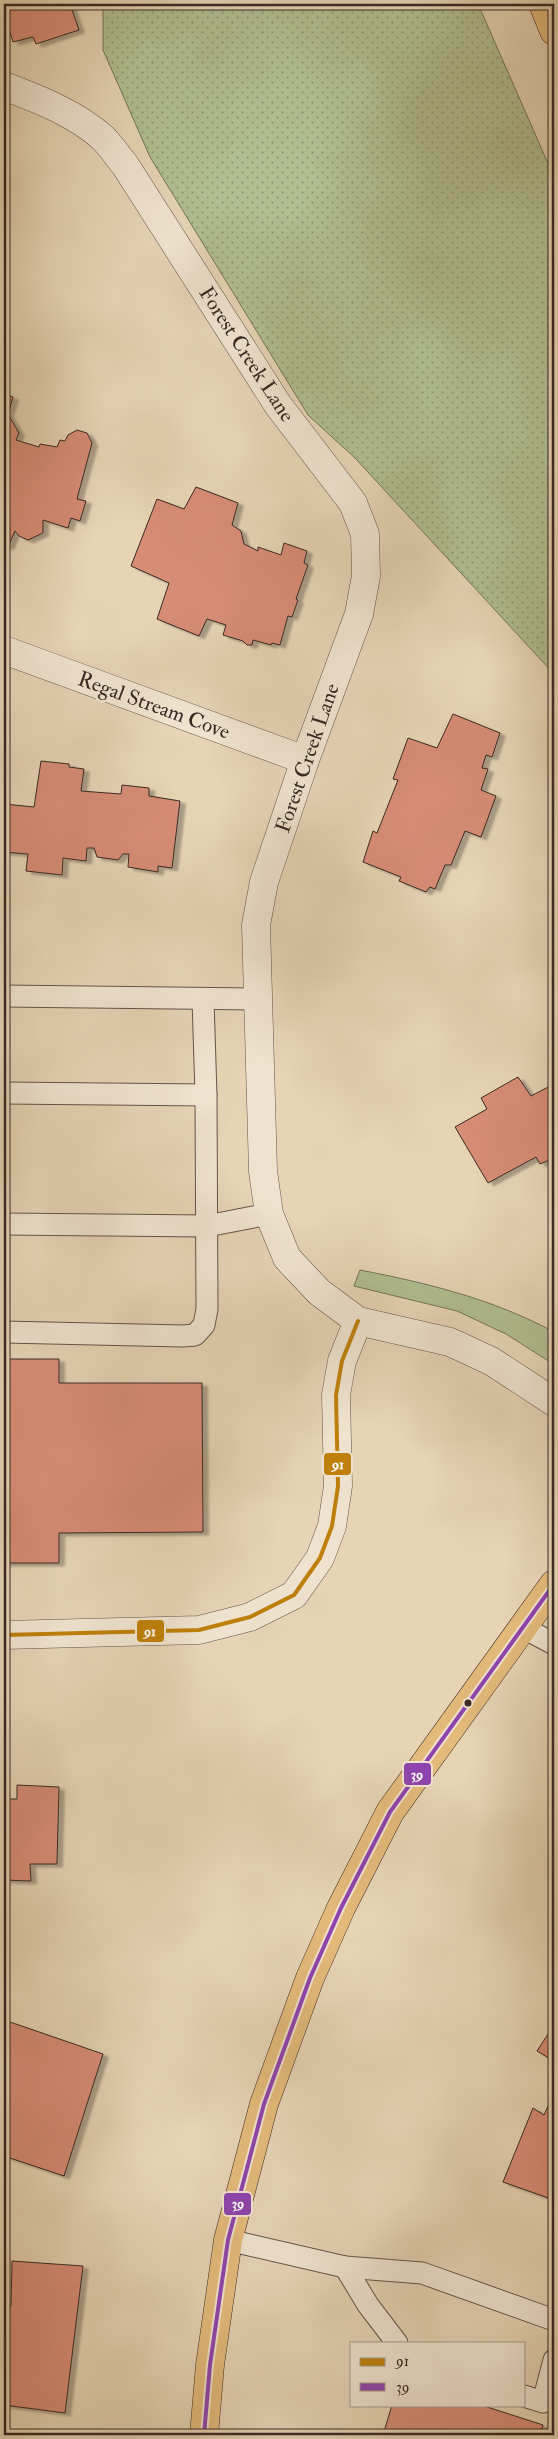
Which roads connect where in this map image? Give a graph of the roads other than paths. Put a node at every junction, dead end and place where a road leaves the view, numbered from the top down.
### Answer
1 (543, 4) edge
2 (554, 30) edge
3 (4, 86) edge
4 (4, 650) edge
5 (305, 760) junction
6 (4, 996) edge
7 (203, 999) junction
8 (259, 999) junction
9 (4, 1094) edge
10 (206, 1095) junction
11 (269, 1214) junction
12 (4, 1224) edge
13 (207, 1226) junction
14 (358, 1321) junction
15 (4, 1332) edge
16 (554, 1402) edge
17 (554, 1584) edge
18 (522, 1626) junction
19 (4, 1635) edge
20 (554, 1644) edge
21 (228, 2240) junction
22 (345, 2267) junction
23 (554, 2320) edge
24 (397, 2342) edge
25 (554, 2360) edge
26 (526, 2397) edge
27 (204, 2435) edge

1 - 2 main road
3 - 5 street, Forest Creek Lane
4 - 5 street, Regal Stream Cove
5 - 8 street, Forest Creek Lane
6 - 7 lane
7 - 8 lane
7 - 10 lane
8 - 11 street, Forest Creek Lane
9 - 10 lane
10 - 13 lane
11 - 13 lane
11 - 14 street, Forest Creek Lane
12 - 13 lane
13 - 15 lane
14 - 16 street, Forest Creek Lane
14 - 19 street
17 - 18 main road
18 - 20 lane
18 - 21 main road
21 - 22 lane
21 - 27 main road
22 - 23 lane
22 - 24 lane
25 - 26 lane

